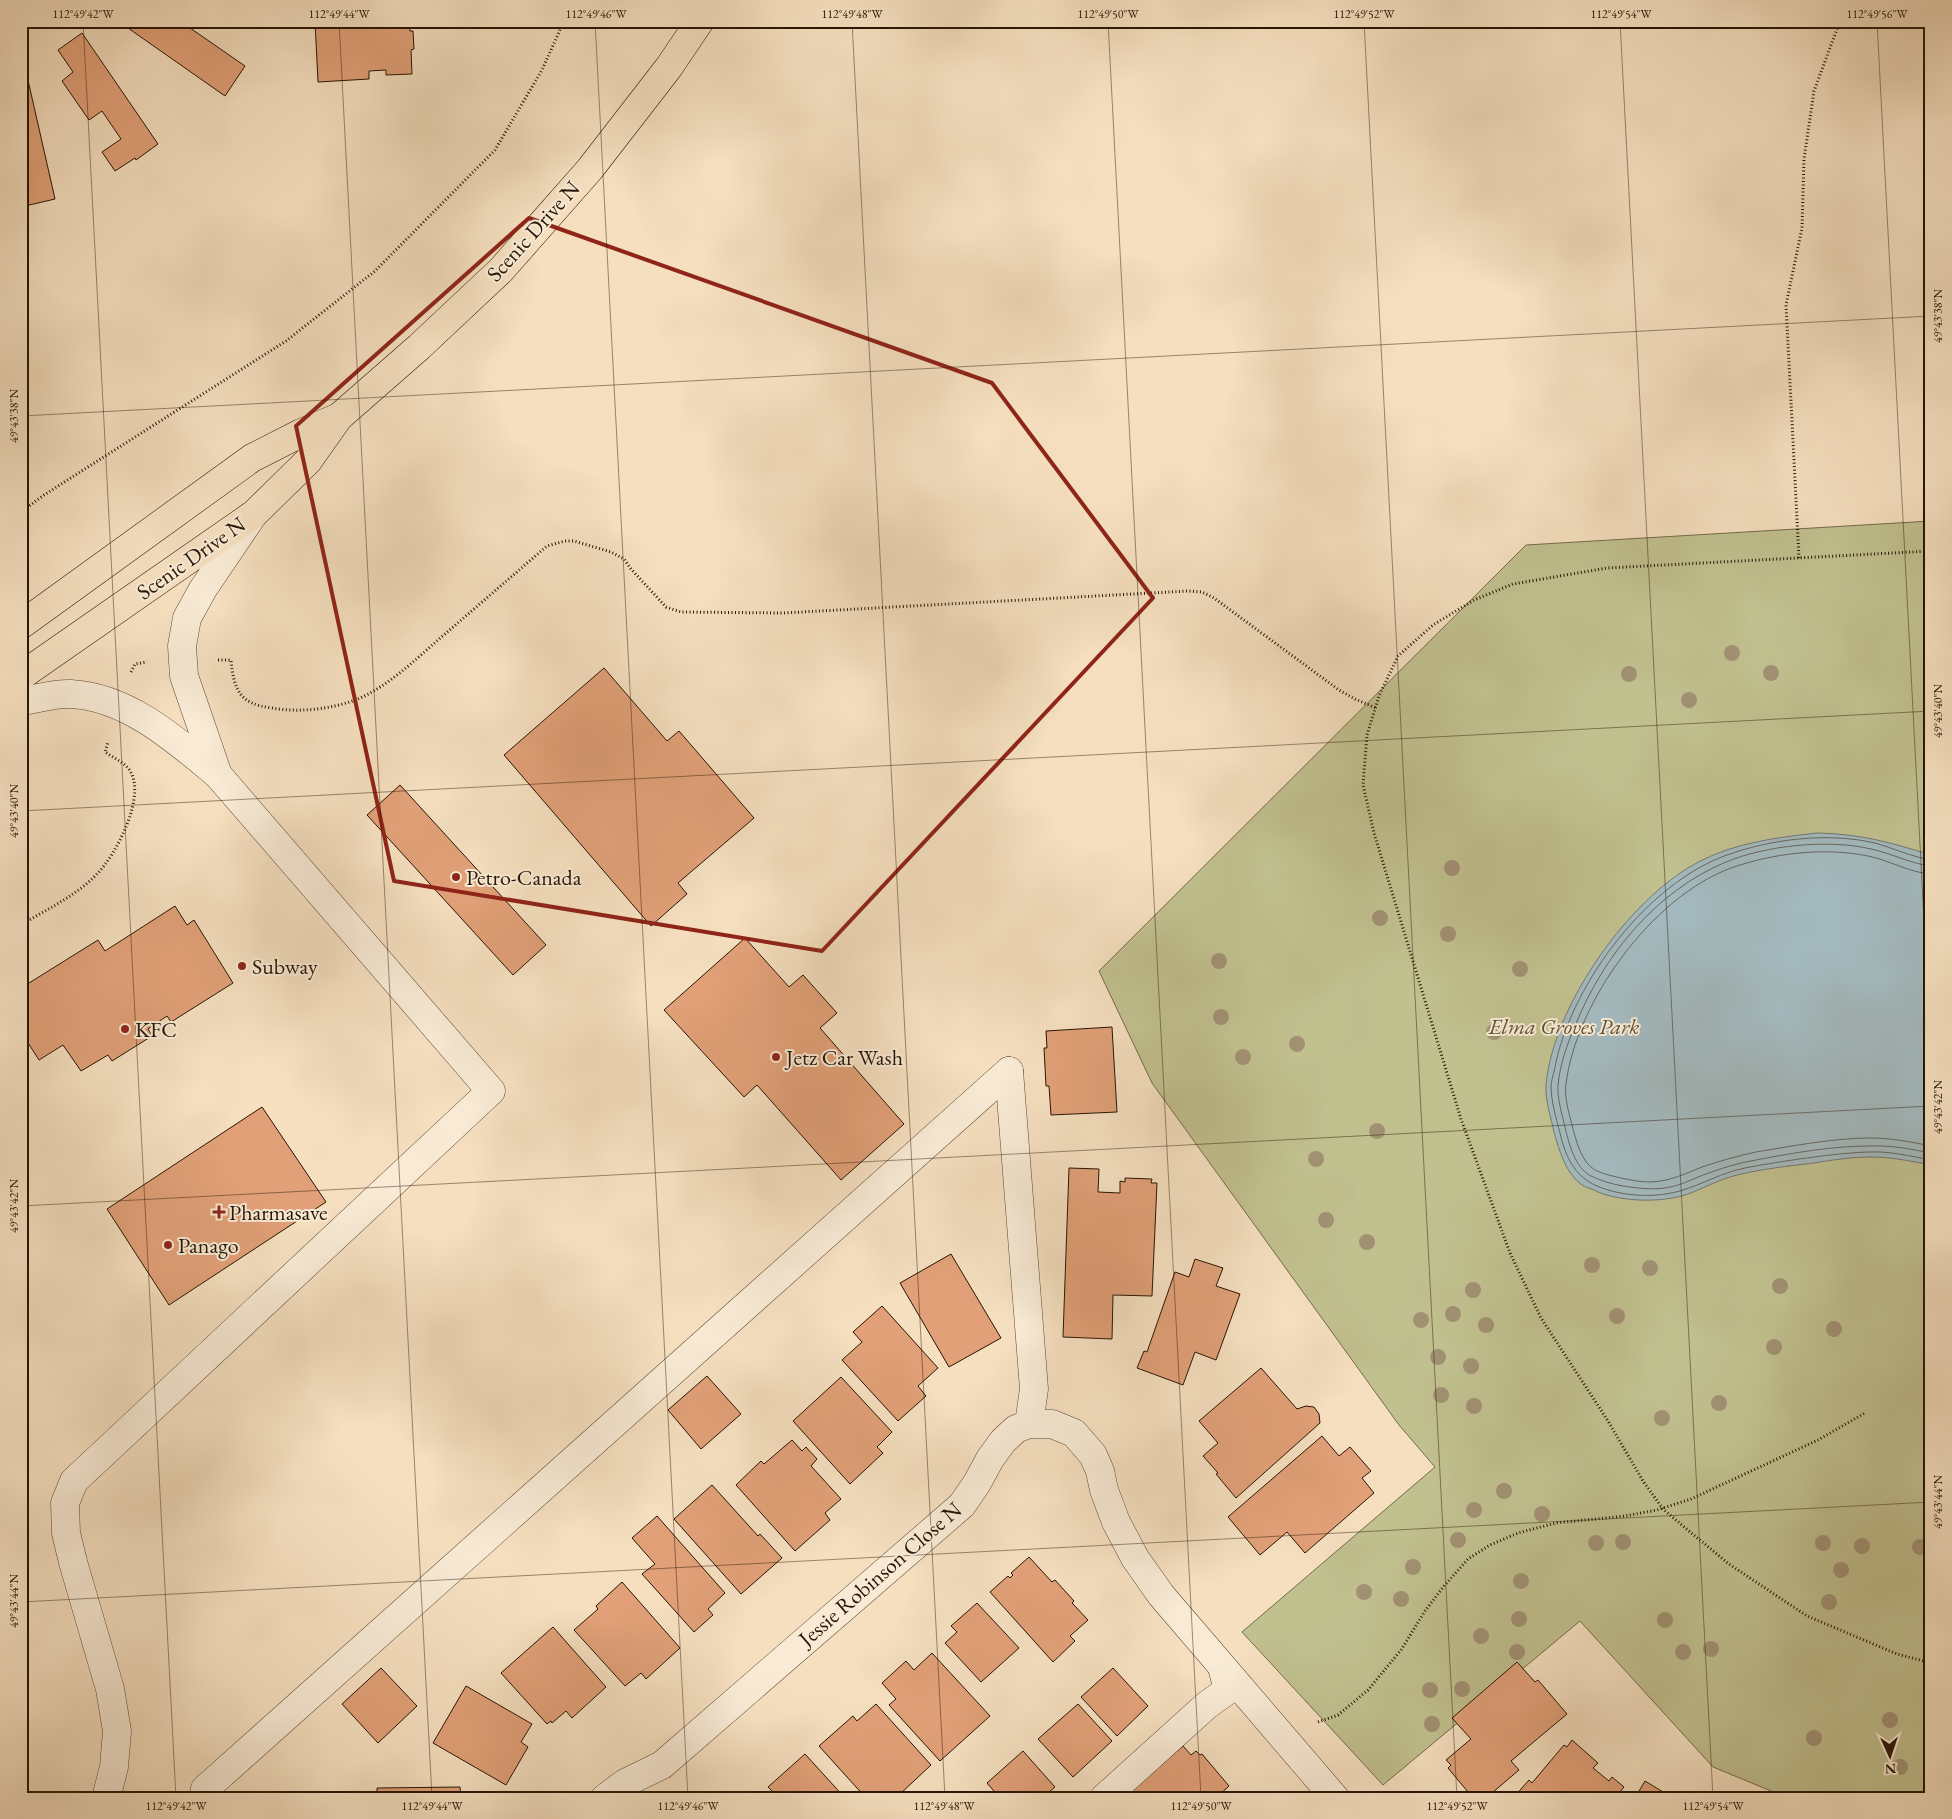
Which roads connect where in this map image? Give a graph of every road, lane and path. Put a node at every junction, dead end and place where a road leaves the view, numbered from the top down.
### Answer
1 (564, 21) edge
2 (700, 21) edge
3 (1840, 21) edge
4 (339, 417) junction
5 (21, 512) edge
6 (254, 514) junction
7 (1931, 551) edge
8 (1800, 558) junction
9 (21, 626) edge
10 (215, 660) dead end
11 (151, 662) dead end
12 (21, 676) edge
13 (128, 681) dead end
14 (21, 700) edge
15 (1376, 708) junction
16 (110, 736) dead end
17 (218, 775) junction
18 (21, 925) edge
19 (1864, 1413) dead end
20 (1029, 1424) junction
21 (1663, 1509) junction
22 (1931, 1663) edge
23 (1222, 1667) junction
24 (1282, 1736) junction
25 (106, 1798) edge
26 (204, 1798) edge
27 (605, 1798) edge
28 (1104, 1798) edge
29 (1335, 1798) edge

1 - 5 path
2 - 4 main road, Scenic Drive N
3 - 8 path
4 - 6 main road, Scenic Drive N
4 - 9 main road, Scenic Drive N
6 - 12 main road, Scenic Drive N
6 - 17 street
7 - 8 path
8 - 15 path
10 - 15 path
11 - 13 path
14 - 17 street
15 - 21 path
16 - 18 path
17 - 25 street
19 - 21 path
20 - 23 street
20 - 26 street
20 - 27 street, Jessie Robinson Close N
21 - 22 path
21 - 24 path
23 - 24 street
23 - 28 street
24 - 29 street

